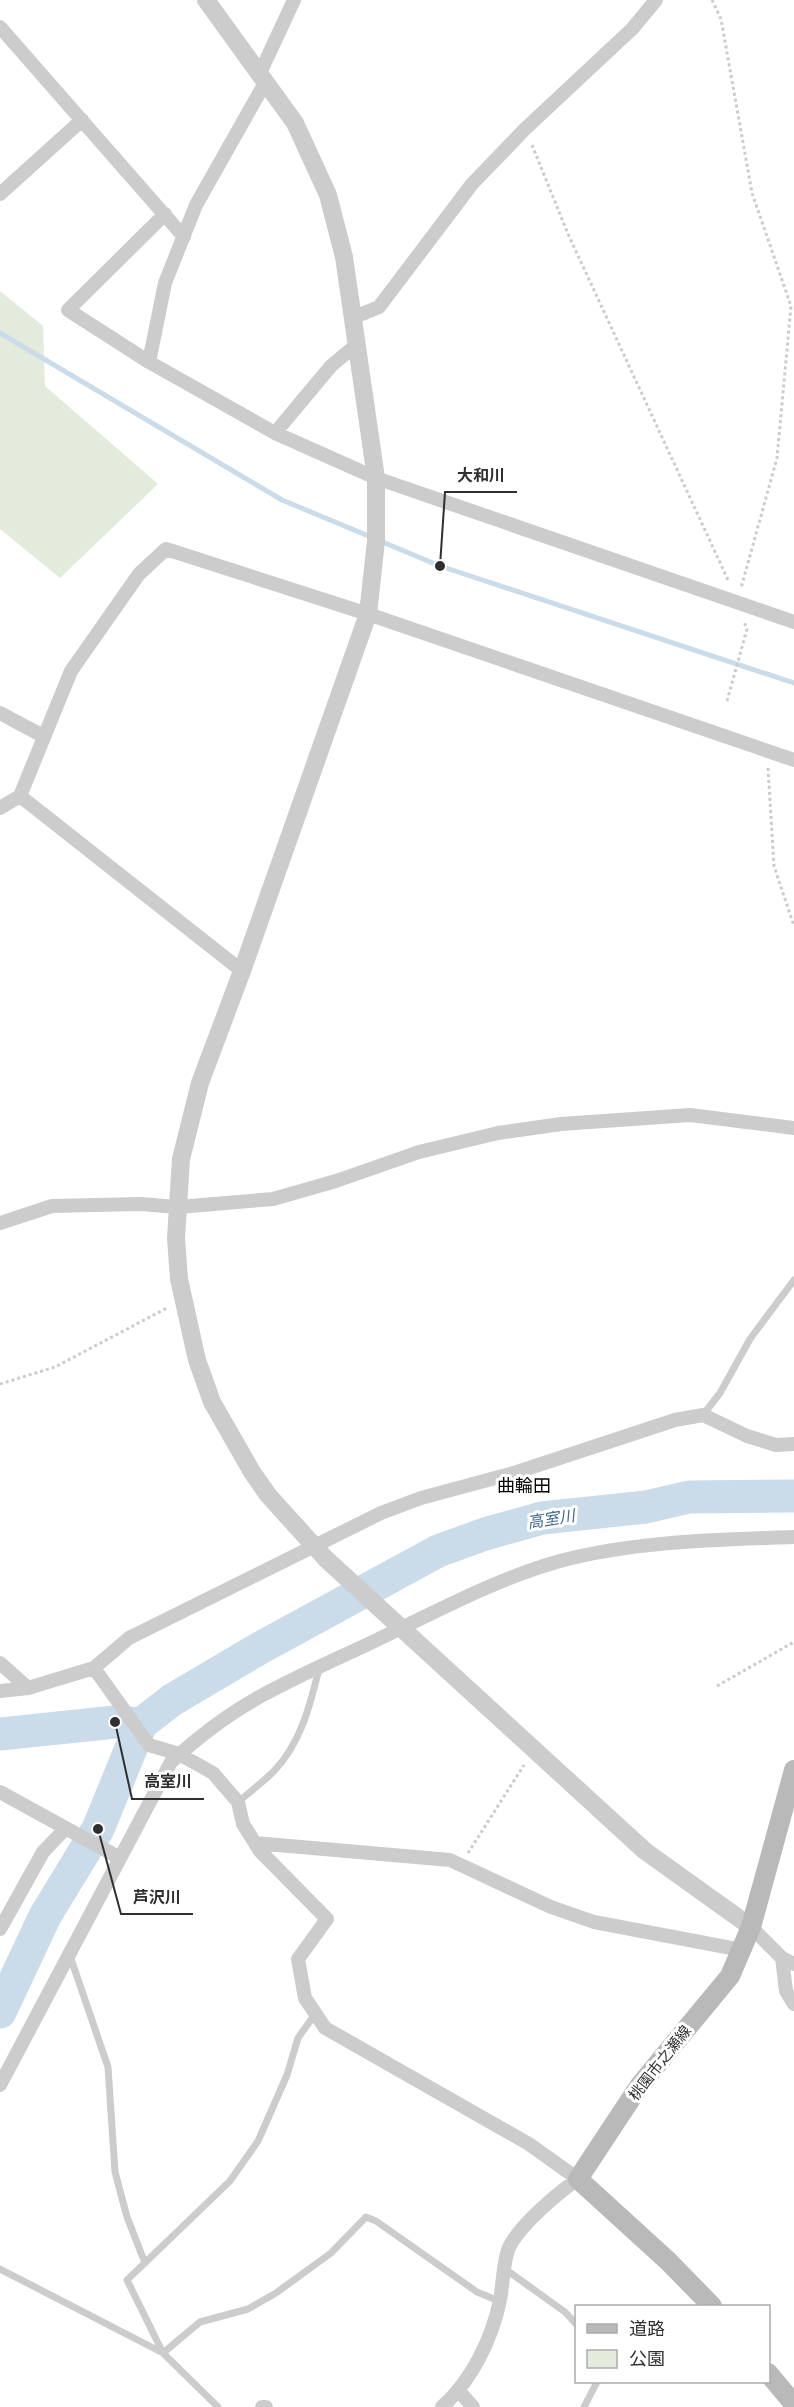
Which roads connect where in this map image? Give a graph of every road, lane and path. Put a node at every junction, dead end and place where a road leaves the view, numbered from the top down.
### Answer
1 (206, 0) edge
2 (294, 0) edge
3 (656, 0) edge
4 (712, 0) edge
5 (0, 27) edge
6 (263, 77) junction
7 (82, 120) junction
8 (525, 129) junction
9 (0, 194) edge
10 (165, 214) junction
11 (184, 237) junction
12 (352, 318) junction
13 (356, 345) junction
14 (149, 362) junction
15 (275, 433) junction
16 (376, 484) junction
17 (738, 602) junction
18 (369, 607) junction
19 (794, 622) edge
20 (747, 629) dead end
21 (727, 701) dead end
22 (0, 713) edge
23 (43, 736) junction
24 (767, 751) junction
25 (794, 760) edge
26 (20, 796) junction
27 (0, 808) edge
28 (794, 926) edge
29 (242, 971) junction
30 (794, 1128) edge
31 (178, 1207) junction
32 (0, 1223) edge
33 (794, 1280) edge
34 (184, 1300) junction
35 (0, 1384) edge
36 (704, 1415) junction
37 (794, 1444) edge
38 (794, 1538) edge
39 (321, 1553) junction
40 (400, 1625) junction
41 (794, 1642) edge
42 (0, 1663) edge
43 (93, 1668) junction
44 (319, 1669) junction
45 (717, 1686) dead end
46 (28, 1688) junction
47 (0, 1691) edge
48 (534, 1749) junction
49 (179, 1754) junction
50 (794, 1770) edge
51 (0, 1792) edge
52 (238, 1802) junction
53 (70, 1831) junction
54 (255, 1843) junction
55 (115, 1856) junction
56 (460, 1864) junction
57 (751, 1927) junction
58 (0, 1929) edge
59 (742, 1950) junction
60 (69, 1954) junction
61 (788, 1961) edge
62 (794, 2004) edge
63 (315, 2013) junction
64 (0, 2085) edge
65 (578, 2179) junction
66 (145, 2263) junction
67 (0, 2269) edge
68 (505, 2269) junction
69 (500, 2301) junction
70 (710, 2305) edge
71 (575, 2323) edge
72 (163, 2353) junction
73 (770, 2376) edge
74 (596, 2383) edge
75 (458, 2390) junction
76 (791, 2404) edge
77 (218, 2407) edge
78 (442, 2407) edge
79 (473, 2407) edge
80 (584, 2407) edge

1 - 6 street
2 - 6 street
3 - 8 street
4 - 17 path
5 - 7 street
6 - 11 street
6 - 12 street
7 - 9 street
7 - 10 street
8 - 12 street
8 - 17 path
10 - 11 street
10 - 14 street
11 - 14 street
12 - 13 street
13 - 15 street
13 - 16 street
14 - 15 street
15 - 16 street
16 - 17 street
16 - 18 street
17 - 19 street
18 - 23 street
18 - 24 street
18 - 29 street
20 - 21 path
22 - 23 street
23 - 26 street
24 - 25 street
24 - 28 path
26 - 27 street
26 - 29 street
29 - 31 street
30 - 31 street
31 - 32 street
31 - 34 street
33 - 36 lane
34 - 35 path
34 - 39 street
36 - 37 street
36 - 39 street
38 - 40 street
39 - 40 street
39 - 43 street
40 - 44 street
40 - 48 street
41 - 45 path
42 - 46 street
43 - 46 street
43 - 49 street
44 - 49 street
44 - 52 lane
46 - 47 street
48 - 56 path
48 - 57 street
49 - 52 street
49 - 55 street
50 - 57 main road, 桃園市之瀬線
51 - 53 street
52 - 54 street
53 - 55 street
53 - 58 street
54 - 56 street
54 - 63 street
55 - 60 street
56 - 59 street
57 - 59 main road, 桃園市之瀬線
57 - 61 street
59 - 65 main road, 桃園市之瀬線
60 - 64 street
60 - 66 lane
61 - 62 street
63 - 65 street
63 - 66 lane
65 - 68 street
65 - 70 main road
66 - 72 lane
67 - 72 lane
68 - 69 street
68 - 71 lane
69 - 72 lane
69 - 75 street
72 - 77 lane
73 - 76 main road
74 - 80 lane
75 - 78 street
75 - 79 street

